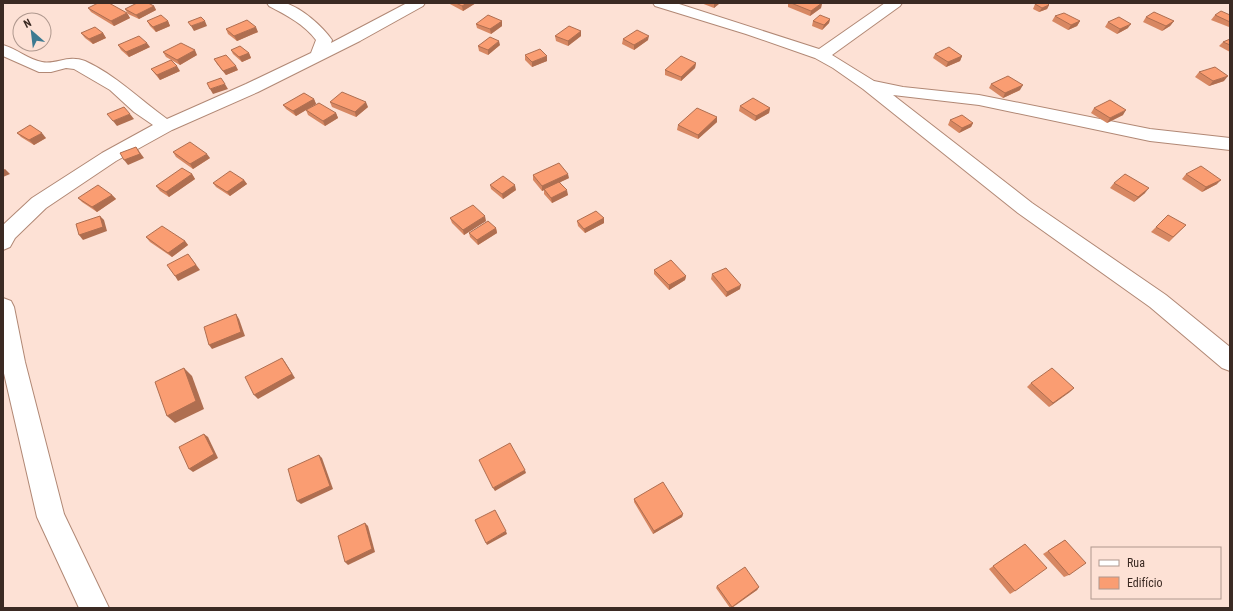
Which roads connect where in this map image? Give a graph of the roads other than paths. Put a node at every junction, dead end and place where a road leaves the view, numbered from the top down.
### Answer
1 (274, 3) edge
2 (418, 3) edge
3 (660, 3) edge
4 (895, 3) edge
5 (3, 50) edge
6 (318, 55) junction
7 (821, 55) junction
8 (869, 85) junction
9 (166, 126) junction
10 (1230, 144) edge
11 (3, 242) edge
12 (3, 308) edge
13 (1230, 361) edge
14 (8, 364) edge
15 (94, 608) edge

1 - 6 street
2 - 6 street
3 - 7 street
4 - 7 street
5 - 9 street
6 - 9 street
7 - 8 street
8 - 10 street
8 - 13 street
9 - 11 street
12 - 14 street
14 - 15 street

